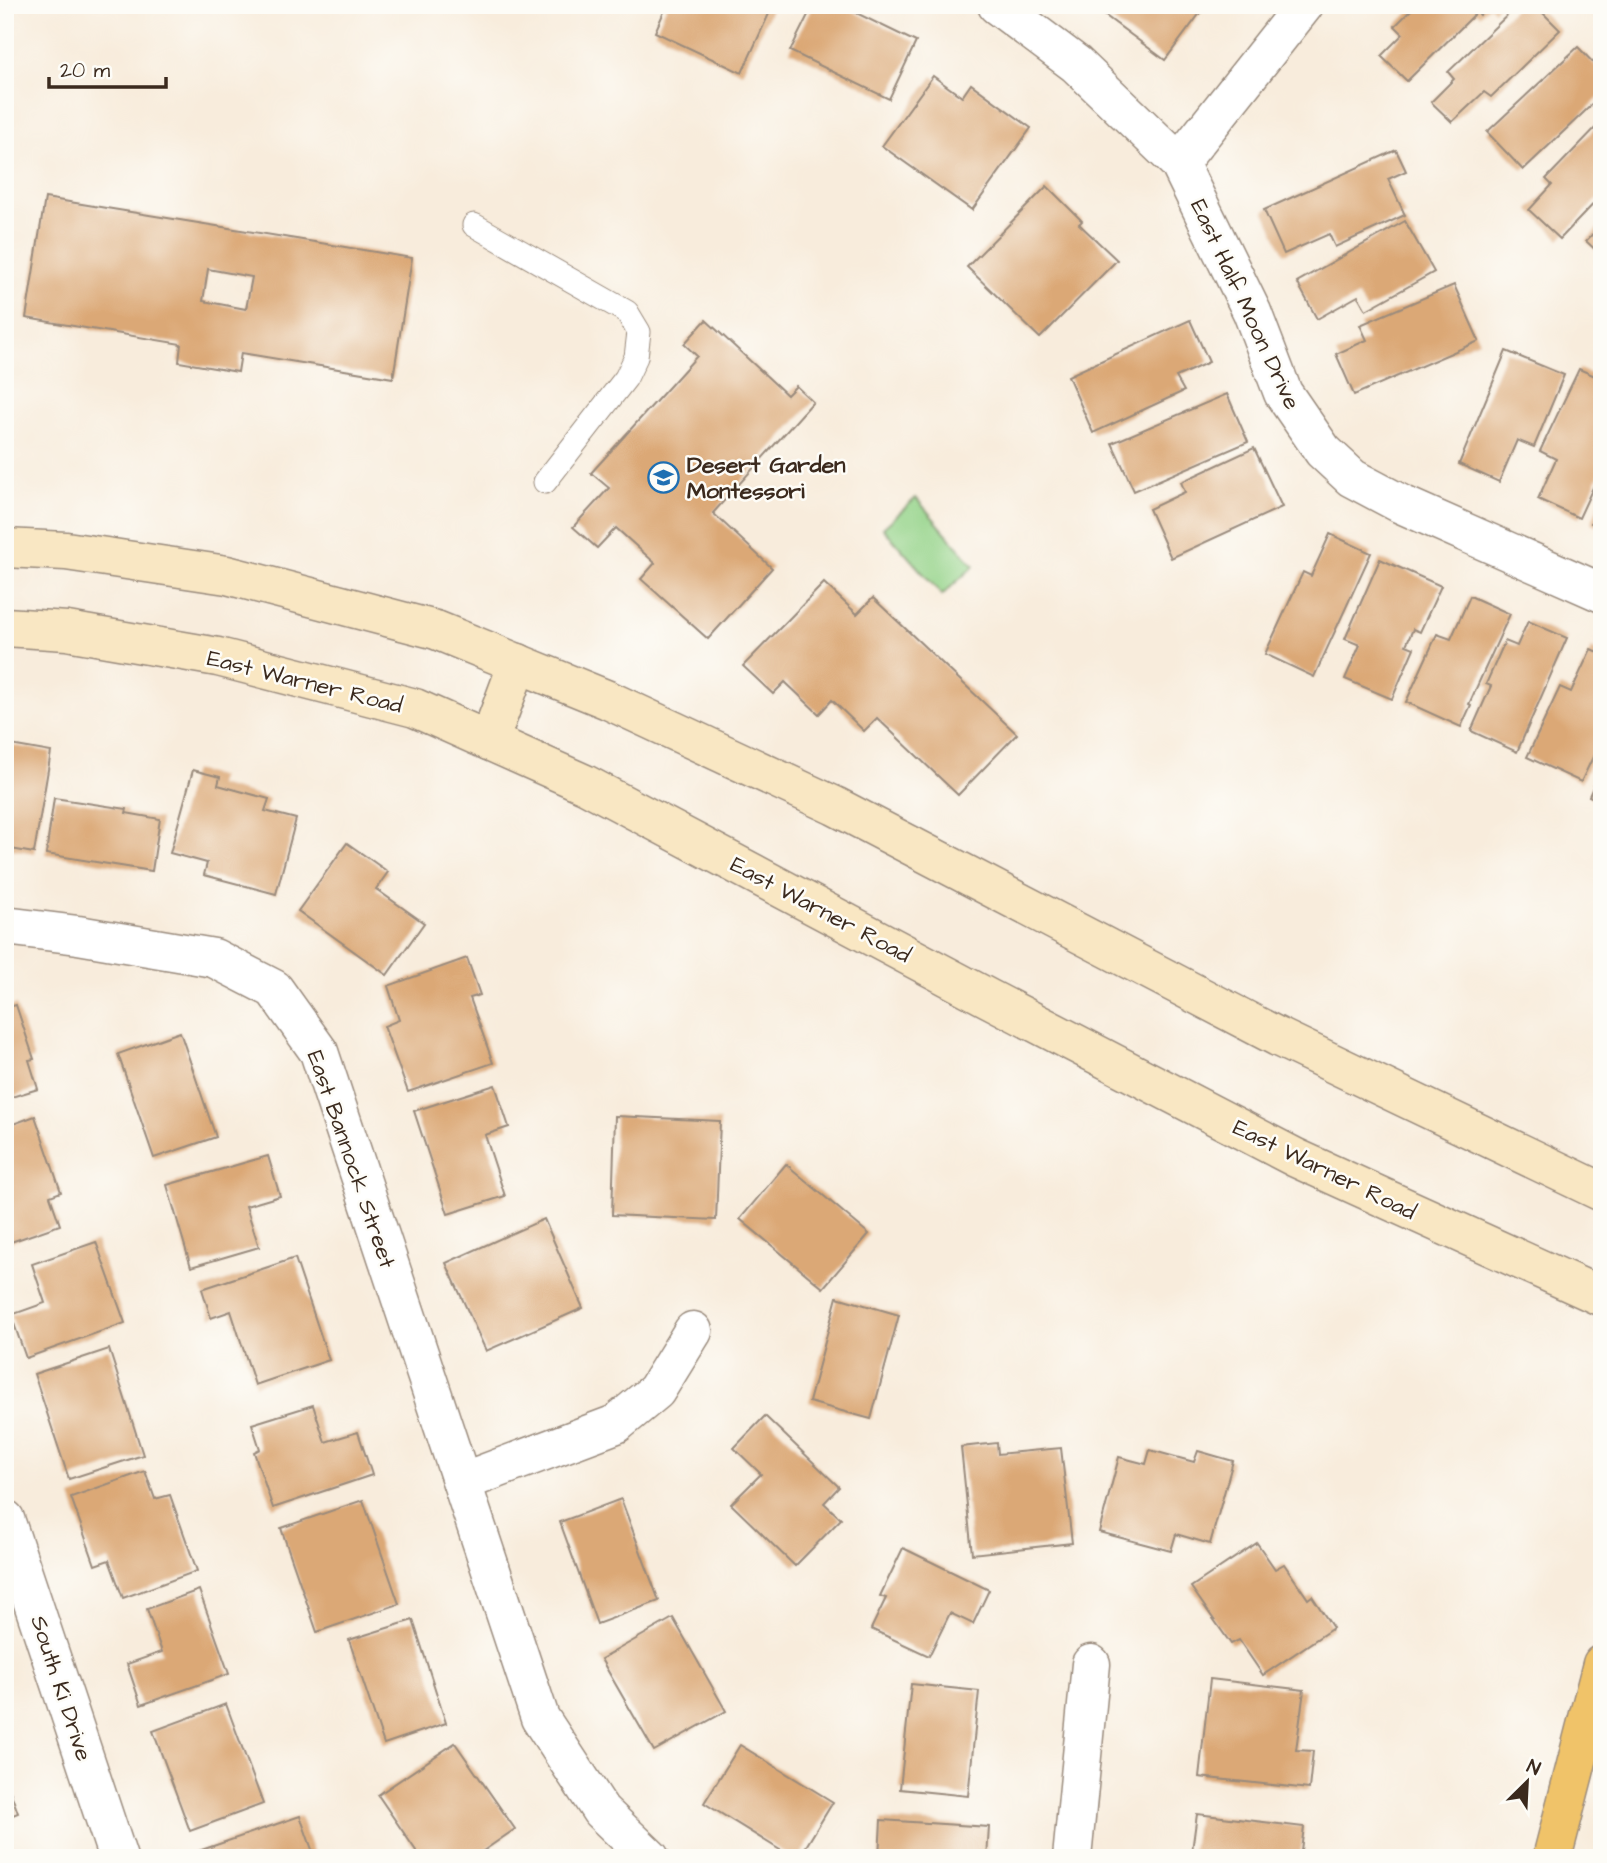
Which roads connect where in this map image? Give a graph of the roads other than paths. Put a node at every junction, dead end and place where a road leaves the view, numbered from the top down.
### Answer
1 (997, 5) edge
2 (1304, 5) edge
3 (1179, 163) junction
4 (474, 225) dead end
5 (545, 482) dead end
6 (5, 548) edge
7 (1602, 593) edge
8 (5, 627) edge
9 (518, 663) junction
10 (489, 741) junction
11 (5, 926) edge
12 (1602, 1192) edge
13 (1602, 1297) edge
14 (693, 1331) dead end
15 (462, 1482) junction
16 (5, 1519) edge
17 (1091, 1664) dead end
18 (1602, 1664) edge
19 (118, 1858) edge
20 (650, 1858) edge
21 (1072, 1858) edge
22 (1552, 1858) edge

1 - 3 street, East Half Moon Drive
2 - 3 street
3 - 7 street, East Half Moon Drive
4 - 5 lane
6 - 9 main road
8 - 10 main road, East Warner Road
9 - 10 main road
9 - 12 main road
10 - 13 main road, East Warner Road
11 - 15 street, East Bannock Street
14 - 15 street
15 - 20 street, East Bannock Street
16 - 19 street, South Ki Drive
17 - 21 street
18 - 22 highway

